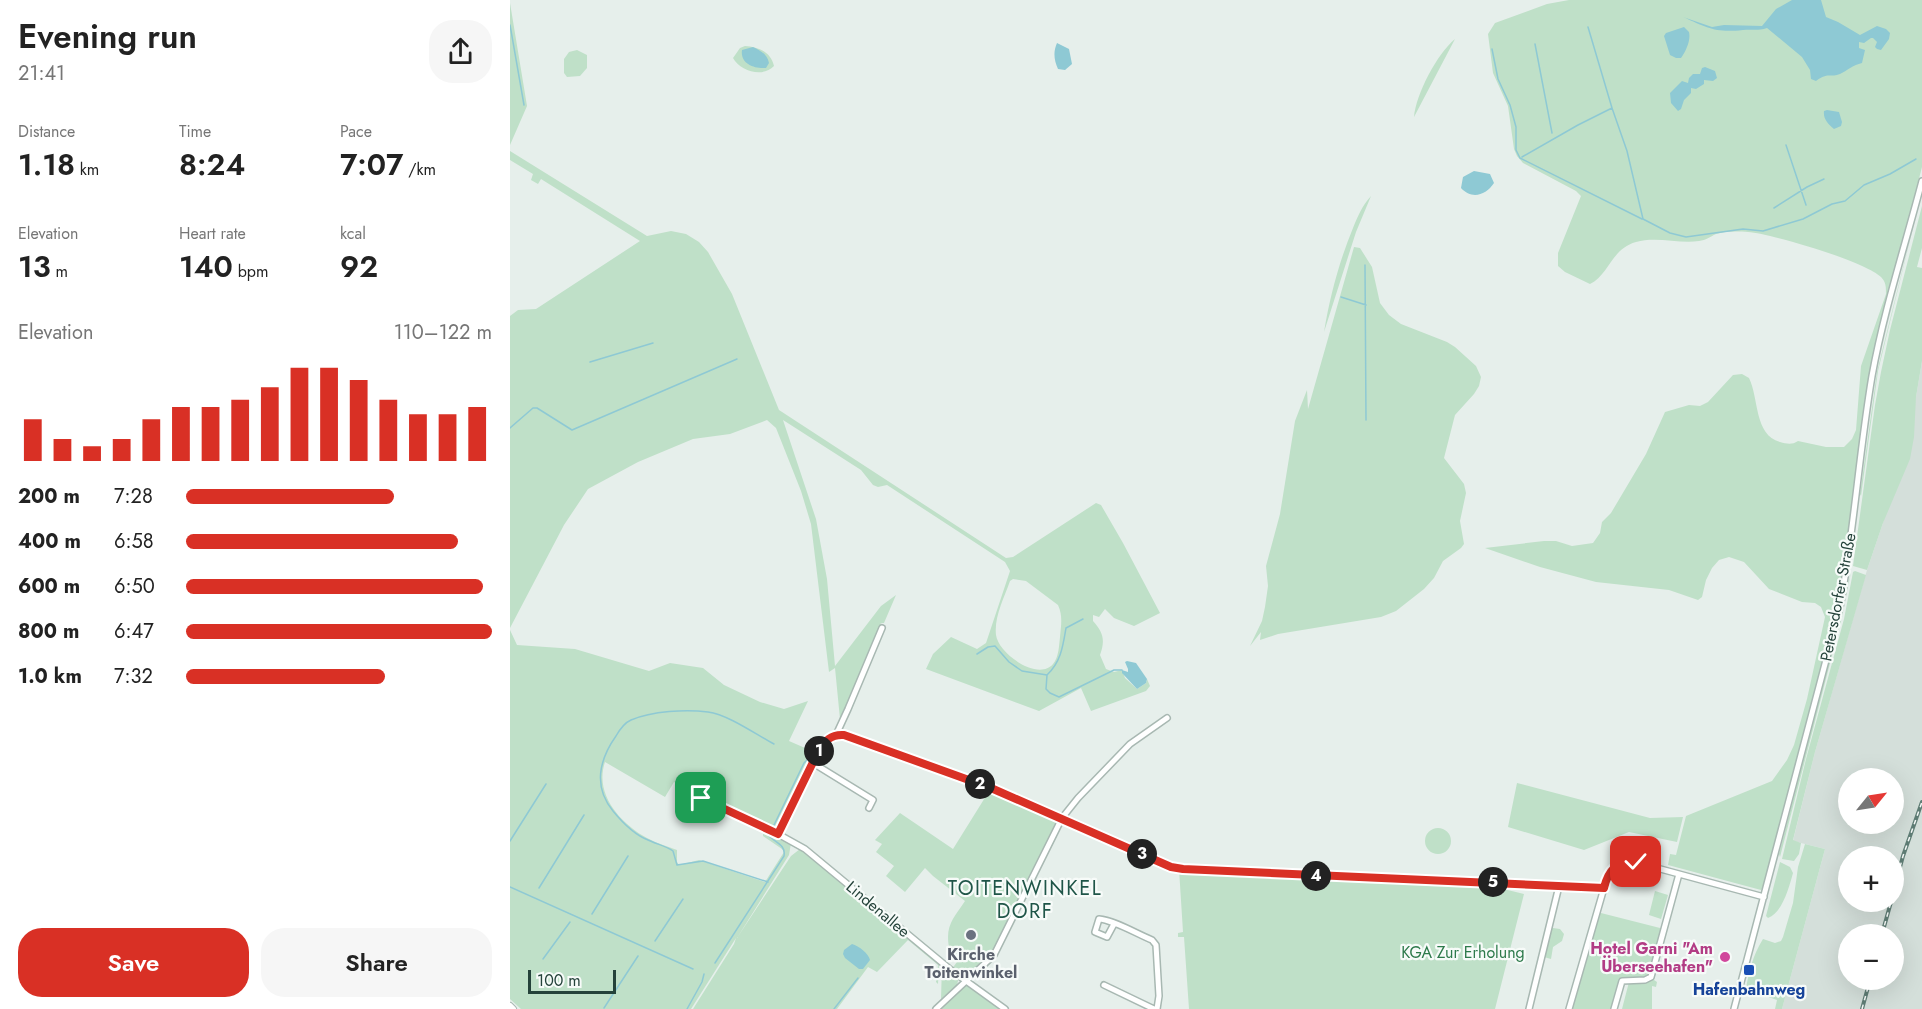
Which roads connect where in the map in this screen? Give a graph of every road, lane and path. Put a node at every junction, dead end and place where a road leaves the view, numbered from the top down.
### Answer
1 (1922, 181) edge
2 (882, 628) dead end
3 (1167, 718) dead end
4 (836, 735) junction
5 (813, 763) junction
6 (681, 789) dead end
7 (869, 808) dead end
8 (1062, 818) junction
9 (778, 834) junction
10 (1679, 874) junction
11 (1559, 886) junction
12 (1604, 888) junction
13 (1764, 897) junction
14 (1114, 924) dead end
15 (965, 981) junction
16 (1104, 985) dead end
17 (936, 1009) edge
18 (1005, 1009) edge
19 (1156, 1009) edge
20 (1529, 1009) edge
21 (1569, 1009) edge
22 (1614, 1009) edge
23 (1734, 1009) edge

1 - 13 street, Petersdorfer Straße
2 - 4 street
3 - 8 street
4 - 5 street
4 - 8 street
5 - 7 street
5 - 9 street
6 - 9 street, Lindenallee
8 - 11 street
8 - 15 street
9 - 15 street, Lindenallee
10 - 12 street
10 - 13 street
10 - 22 street
11 - 12 street
11 - 20 street
12 - 21 street
13 - 23 street, Petersdorfer Straße
14 - 19 street
15 - 17 street
15 - 18 street, Lindenallee
16 - 19 street

